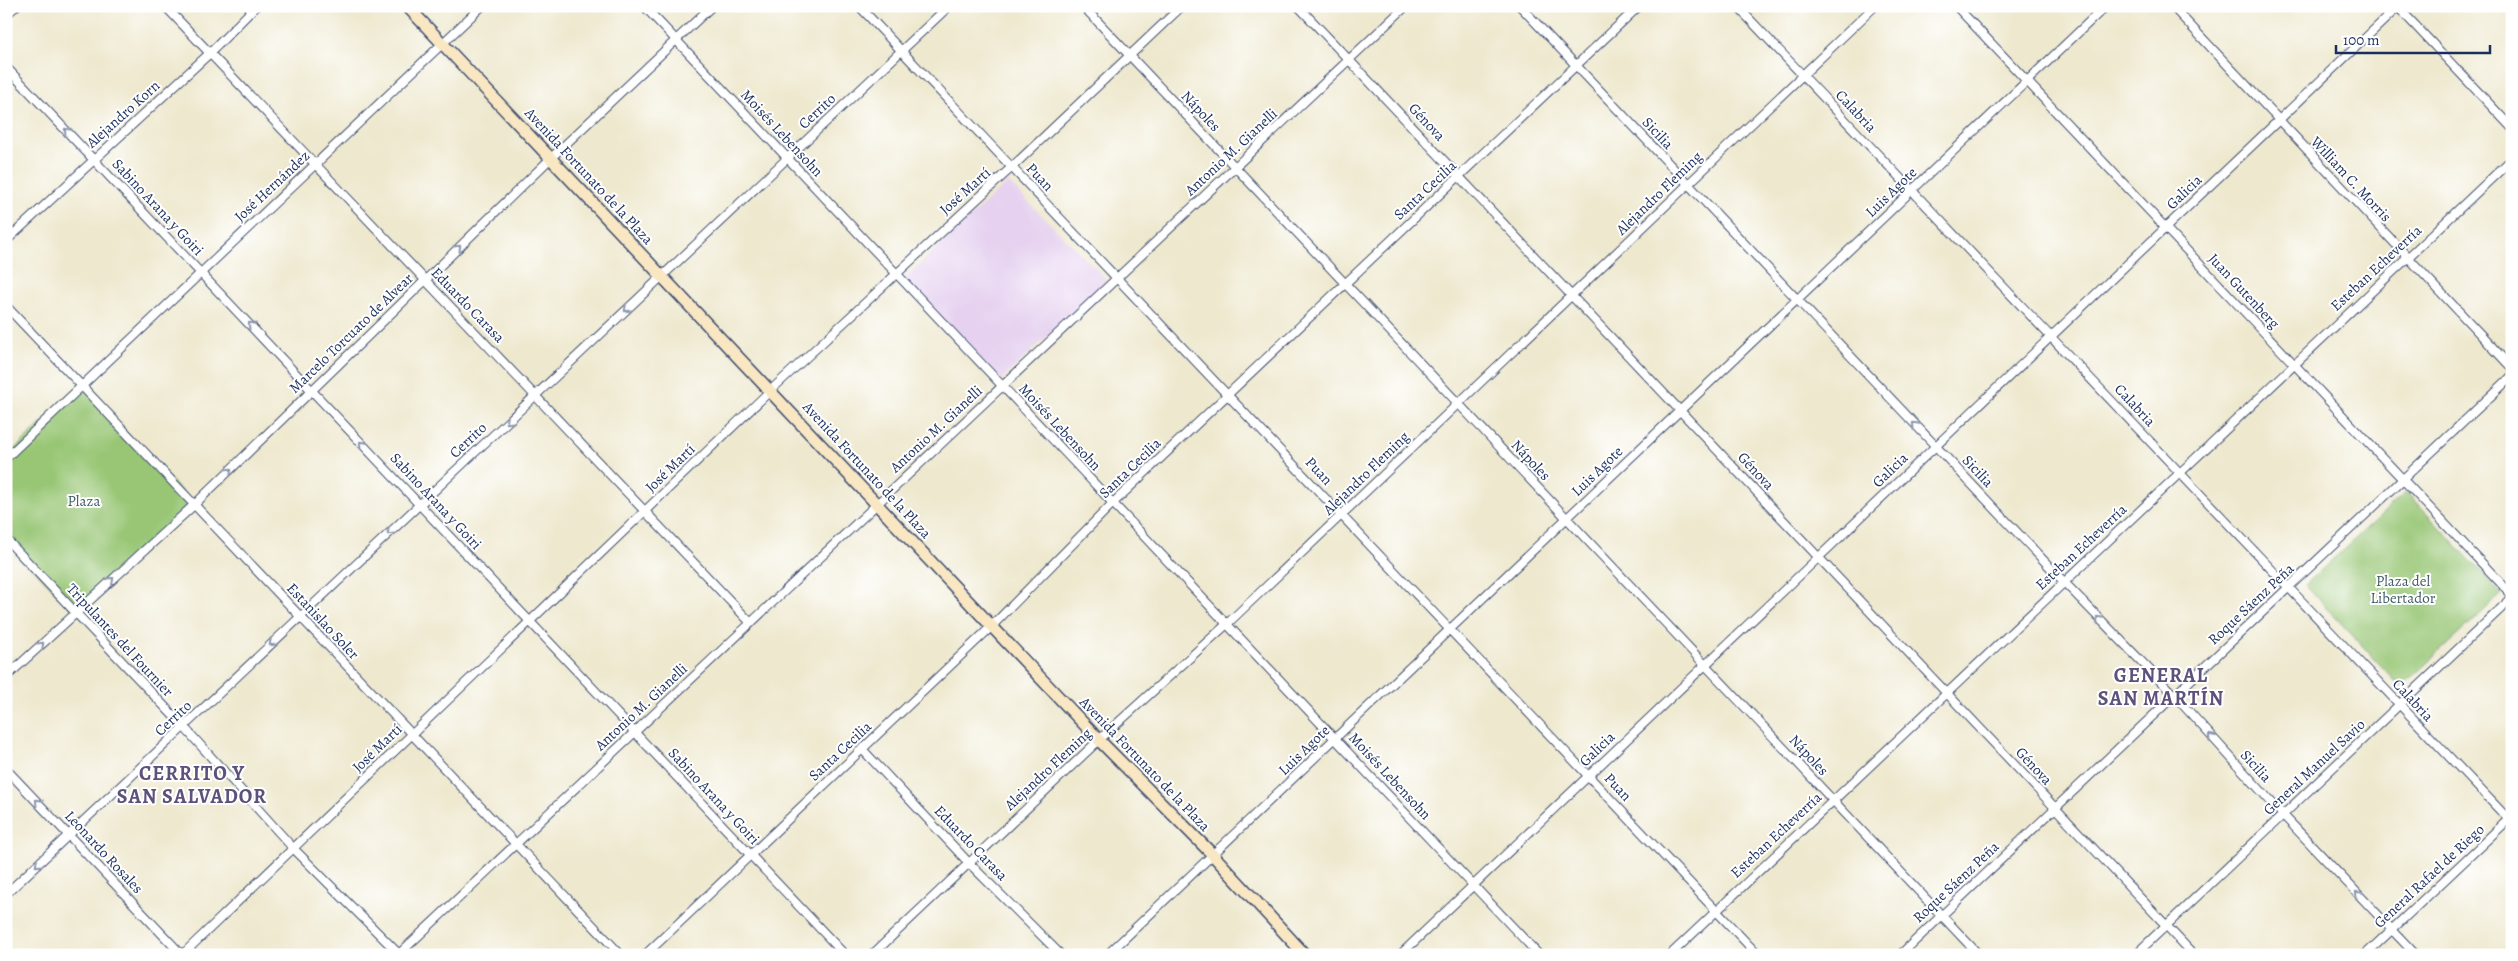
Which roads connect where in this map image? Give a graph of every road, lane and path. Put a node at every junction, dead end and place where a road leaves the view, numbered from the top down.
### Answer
1 (16, 6) edge
2 (165, 6) edge
3 (256, 6) edge
4 (408, 6) edge
5 (482, 6) edge
6 (644, 6) edge
7 (712, 6) edge
8 (859, 6) edge
9 (949, 6) edge
10 (1084, 6) edge
11 (1182, 6) edge
12 (1298, 6) edge
13 (1406, 6) edge
14 (1520, 6) edge
15 (1639, 6) edge
16 (1737, 6) edge
17 (1876, 6) edge
18 (1956, 6) edge
19 (2106, 6) edge
20 (2172, 6) edge
21 (2398, 7) edge
22 (6, 15) edge
23 (676, 40) junction
24 (442, 44) junction
25 (901, 50) junction
26 (210, 53) junction
27 (1130, 55) junction
28 (1349, 60) junction
29 (1576, 66) junction
30 (6, 67) edge
31 (1803, 76) junction
32 (2027, 81) junction
33 (2278, 121) junction
34 (2512, 128) edge
35 (550, 158) junction
36 (787, 158) junction
37 (2512, 158) edge
38 (94, 159) junction
39 (315, 164) junction
40 (1012, 167) junction
41 (1235, 167) junction
42 (1459, 176) junction
43 (1688, 185) junction
44 (1912, 191) junction
45 (2166, 228) junction
46 (6, 241) edge
47 (2407, 258) junction
48 (200, 272) junction
49 (895, 273) junction
50 (662, 276) junction
51 (1117, 278) junction
52 (425, 280) junction
53 (1345, 284) junction
54 (1572, 296) junction
55 (1797, 300) junction
56 (6, 306) edge
57 (2051, 337) junction
58 (2295, 364) junction
59 (2512, 368) edge
60 (2512, 376) edge
61 (81, 385) junction
62 (1002, 386) junction
63 (312, 390) junction
64 (771, 390) junction
65 (1228, 395) junction
66 (535, 396) junction
67 (1458, 404) junction
68 (1680, 411) junction
69 (1936, 446) junction
70 (6, 458) edge
71 (2180, 473) junction
72 (2403, 479) junction
73 (878, 503) junction
74 (1113, 503) junction
75 (420, 504) junction
76 (194, 505) junction
77 (644, 511) junction
78 (1342, 515) junction
79 (1567, 519) junction
80 (6, 539) edge
81 (1819, 557) junction
82 (2064, 582) junction
83 (2288, 587) junction
84 (2512, 595) edge
85 (2512, 598) edge
86 (75, 613) junction
87 (300, 617) junction
88 (530, 621) junction
89 (751, 623) junction
90 (1227, 624) junction
91 (993, 625) junction
92 (1450, 630) junction
93 (1705, 665) junction
94 (6, 677) edge
95 (1947, 693) junction
96 (2174, 695) junction
97 (2399, 705) junction
98 (184, 727) junction
99 (635, 732) junction
100 (411, 734) junction
101 (1335, 739) junction
102 (1099, 740) junction
103 (862, 749) junction
104 (6, 769) edge
105 (1588, 776) junction
106 (1833, 800) junction
107 (2055, 808) junction
108 (2282, 815) junction
109 (2511, 820) edge
110 (69, 835) junction
111 (516, 844) junction
112 (293, 848) junction
113 (751, 854) junction
114 (1212, 855) junction
115 (969, 863) junction
116 (1474, 885) junction
117 (6, 894) edge
118 (1716, 911) junction
119 (1941, 915) junction
120 (2166, 925) junction
121 (2392, 929) junction
122 (399, 954) edge
123 (182, 955) edge
124 (621, 955) edge
125 (645, 955) edge
126 (846, 955) edge
127 (872, 955) edge
128 (1061, 955) edge
129 (1107, 955) edge
130 (1305, 955) edge
131 (1400, 955) edge
132 (1539, 955) edge
133 (1670, 955) edge
134 (1758, 955) edge
135 (1900, 955) edge
136 (1979, 955) edge
137 (2135, 955) edge
138 (2194, 955) edge
139 (2365, 955) edge
140 (2416, 955) edge

1 - 22 street
2 - 26 street, Eduardo Carasa
3 - 26 street, Alejandro Korn
4 - 24 main road, Avenida Fortunato de la Plaza
5 - 24 street, José Hernández
6 - 23 street, Moisés Lebensohn
7 - 23 street, Marcelo Torcuato de Alvear
8 - 25 street, Puan
9 - 25 street, Cerrito
10 - 27 street, Nápoles
11 - 27 street, José Martí
12 - 28 street, Génova
13 - 28 street, Antonio M. Gianelli
14 - 29 street, Sicilia
15 - 29 street, Santa Cecilia
16 - 31 street, Calabria
17 - 31 street, Alejandro Fleming
18 - 32 street, Juan Gutenberg
19 - 32 street, Luis Agote
20 - 33 street, William C. Morris
21 - 33 street, Galicia
21 - 34 street
23 - 35 street, Marcelo Torcuato de Alvear
23 - 36 street, Moisés Lebensohn
24 - 35 main road, Avenida Fortunato de la Plaza
24 - 39 street, José Hernández
25 - 36 street, Cerrito
25 - 40 street, Puan
26 - 38 street, Alejandro Korn
26 - 39 street, Eduardo Carasa
27 - 40 street, José Martí
27 - 41 street, Nápoles
28 - 41 street, Antonio M. Gianelli
28 - 42 street, Génova
29 - 42 street, Santa Cecilia
29 - 43 street, Sicilia
38 -> 30 street, Sabino Arana y Goiri
31 - 43 street, Alejandro Fleming
31 - 44 street, Calabria
32 - 44 street, Luis Agote
32 - 45 street, Juan Gutenberg
33 - 45 street, Galicia
33 - 47 street, William C. Morris
35 - 50 main road, Avenida Fortunato de la Plaza
52 -> 35 street, Marcelo Torcuato de Alvear
36 - 49 street, Moisés Lebensohn
36 - 50 street, Cerrito
37 - 47 street, Esteban Echeverría
38 - 46 street, Alejandro Korn
38 - 48 street, Sabino Arana y Goiri
39 - 48 street, José Hernández
39 - 52 street, Eduardo Carasa
40 - 49 street, José Martí
40 - 51 street, Puan
41 - 51 street, Antonio M. Gianelli
41 - 53 street, Nápoles
42 - 53 street, Santa Cecilia
42 - 54 street, Génova
43 - 54 street, Alejandro Fleming
43 - 55 street, Sicilia
44 - 55 street, Luis Agote
44 - 57 street, Calabria
45 - 57 street, Galicia
45 - 58 street, Juan Gutenberg
47 - 58 street, Esteban Echeverría
47 - 59 street, William C. Morris
48 - 61 street, José Hernández
63 -> 48 street, Sabino Arana y Goiri
49 - 62 street, Moisés Lebensohn
49 - 64 street, José Martí
50 - 64 main road, Avenida Fortunato de la Plaza
50 -> 66 street, Cerrito
51 - 62 street, Antonio M. Gianelli
51 - 65 street, Puan
52 - 63 street, Marcelo Torcuato de Alvear
52 - 66 street, Eduardo Carasa
53 - 65 street, Santa Cecilia
53 - 67 street, Nápoles
54 - 67 street, Alejandro Fleming
54 - 68 street, Génova
55 - 68 street, Luis Agote
69 -> 55 street, Sicilia
56 - 61 street, Estanislao Soler
57 - 69 street, Galicia
57 - 71 street, Calabria
58 - 71 street, Esteban Echeverría
58 - 72 street, Juan Gutenberg
60 - 72 street, Roque Sáenz Peña
61 - 70 street, José Hernández
61 - 76 street, Estanislao Soler
62 - 73 street, Antonio M. Gianelli
62 - 74 street, Moisés Lebensohn
75 -> 63 street, Sabino Arana y Goiri
76 -> 63 street, Marcelo Torcuato de Alvear
64 - 73 main road, Avenida Fortunato de la Plaza
64 - 77 street, José Martí
65 - 74 street, Santa Cecilia
65 - 78 street, Puan
66 -> 75 street, Cerrito
66 - 77 street, Eduardo Carasa
67 - 78 street, Alejandro Fleming
67 - 79 street, Nápoles
68 - 79 street, Luis Agote
68 - 81 street, Génova
69 - 81 street, Galicia
69 - 82 street, Sicilia
71 - 82 street, Esteban Echeverría
71 - 83 street, Calabria
72 - 83 street, Roque Sáenz Peña
72 - 84 street, Juan Gutenberg
73 - 89 street, Antonio M. Gianelli
73 - 91 main road, Avenida Fortunato de la Plaza
74 - 90 street, Moisés Lebensohn
74 - 91 street, Santa Cecilia
75 -> 87 street, Cerrito
75 - 88 street, Sabino Arana y Goiri
86 -> 76 street, Marcelo Torcuato de Alvear
76 - 87 street, Estanislao Soler
77 - 88 street, José Martí
77 - 89 street, Eduardo Carasa
78 - 90 street, Alejandro Fleming
78 - 92 street, Puan
79 - 92 street, Luis Agote
79 - 93 street, Nápoles
80 - 86 street, Tripulantes del Fournier
81 - 93 street, Galicia
81 - 95 street, Génova
82 - 95 street, Esteban Echeverría
96 -> 82 street, Sicilia
83 - 96 street, Roque Sáenz Peña
83 - 97 street, Calabria
85 - 97 street, General Manuel Savio
94 -> 86 street, Marcelo Torcuato de Alvear
86 - 98 street, Tripulantes del Fournier
87 -> 98 street, Cerrito
87 - 100 street, Estanislao Soler
88 - 99 street, Sabino Arana y Goiri
88 - 100 street, José Martí
89 - 99 street, Antonio M. Gianelli
90 - 101 street, Moisés Lebensohn
90 - 102 street, Alejandro Fleming
91 - 102 main road, Avenida Fortunato de la Plaza
91 - 103 street, Santa Cecilia
92 - 101 street, Luis Agote
92 - 105 street, Puan
93 - 105 street, Galicia
93 - 106 street, Nápoles
95 - 106 street, Esteban Echeverría
95 - 107 street, Génova
96 - 107 street, Roque Sáenz Peña
108 -> 96 street, Sicilia
97 - 108 street, General Manuel Savio
97 - 109 street, Calabria
98 - 110 street, Cerrito
98 - 112 street, Tripulantes del Fournier
99 - 111 street, Antonio M. Gianelli
99 - 113 street, Sabino Arana y Goiri
100 - 111 street, Estanislao Soler
100 - 112 street, José Martí
101 - 114 street, Luis Agote
101 - 116 street, Moisés Lebensohn
102 - 114 main road, Avenida Fortunato de la Plaza
102 - 115 street, Alejandro Fleming
103 - 113 street, Santa Cecilia
103 - 115 street, Eduardo Carasa
110 -> 104 street, Leonardo Rosales
105 - 116 street, Galicia
105 - 118 street, Puan
106 - 118 street, Esteban Echeverría
106 - 119 street, Nápoles
107 - 119 street, Roque Sáenz Peña
107 - 120 street, Génova
108 - 120 street, General Manuel Savio
121 -> 108 street, Sicilia
109 - 121 street, General Rafael de Riego
110 -> 117 street, Cerrito
110 - 123 street, Leonardo Rosales
111 - 122 street, Antonio M. Gianelli
111 - 124 street, Estanislao Soler
112 - 122 street, Tripulantes del Fournier
112 - 123 street, José Martí
113 - 125 street, Santa Cecilia
113 - 126 street, Sabino Arana y Goiri
114 - 129 street, Luis Agote
114 - 130 main road, Avenida Fortunato de la Plaza
115 - 127 street, Alejandro Fleming
115 - 128 street, Eduardo Carasa
116 - 131 street, Galicia
116 - 132 street, Moisés Lebensohn
118 - 133 street, Esteban Echeverría
118 - 134 street, Puan
119 - 135 street, Roque Sáenz Peña
119 - 136 street, Nápoles
120 - 137 street, General Manuel Savio
120 - 138 street, Génova
121 - 139 street, General Rafael de Riego
121 - 140 street, Sicilia

